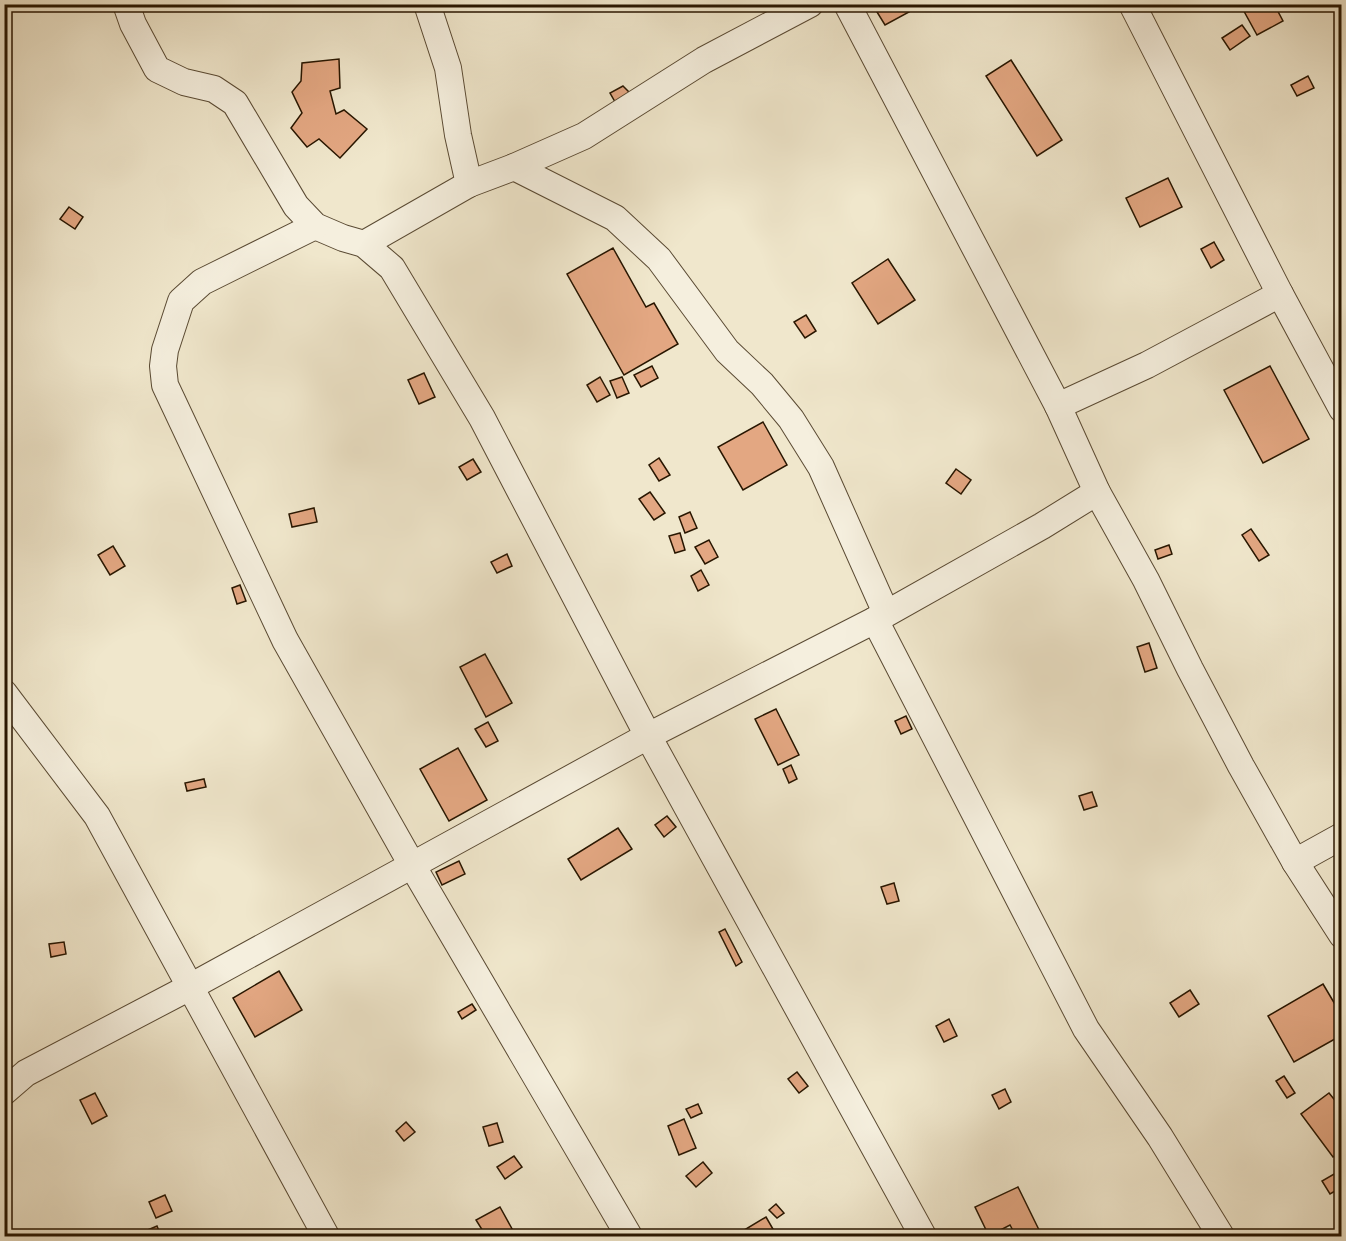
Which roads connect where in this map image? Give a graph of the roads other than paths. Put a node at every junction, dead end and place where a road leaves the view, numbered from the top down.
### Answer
1 (126, 4) edge
2 (427, 4) edge
3 (810, 4) edge
4 (847, 4) edge
5 (1132, 4) edge
6 (514, 167) junction
7 (469, 184) junction
8 (315, 226) junction
9 (364, 244) junction
10 (1280, 294) junction
11 (1058, 406) junction
12 (1341, 409) edge
13 (1097, 492) junction
14 (880, 616) junction
15 (4, 693) edge
16 (648, 736) junction
17 (1341, 836) edge
18 (1295, 862) junction
19 (412, 865) junction
20 (1341, 935) edge
21 (190, 987) junction
22 (4, 1092) edge
23 (326, 1236) edge
24 (629, 1236) edge
25 (923, 1236) edge
26 (1221, 1236) edge

1 - 8 street
2 - 7 street
3 - 6 street
4 - 11 street
5 - 10 street
6 - 7 street
6 - 14 street
7 - 9 street
8 - 9 street
8 - 19 street
9 - 16 street
10 - 11 street
10 - 12 street
11 - 13 street
13 - 14 street
13 - 18 street
14 - 16 street
14 - 26 street
15 - 21 street
16 - 19 street
16 - 25 street
17 - 18 street
18 - 20 street
19 - 21 street
19 - 24 street
21 - 22 street
21 - 23 street

